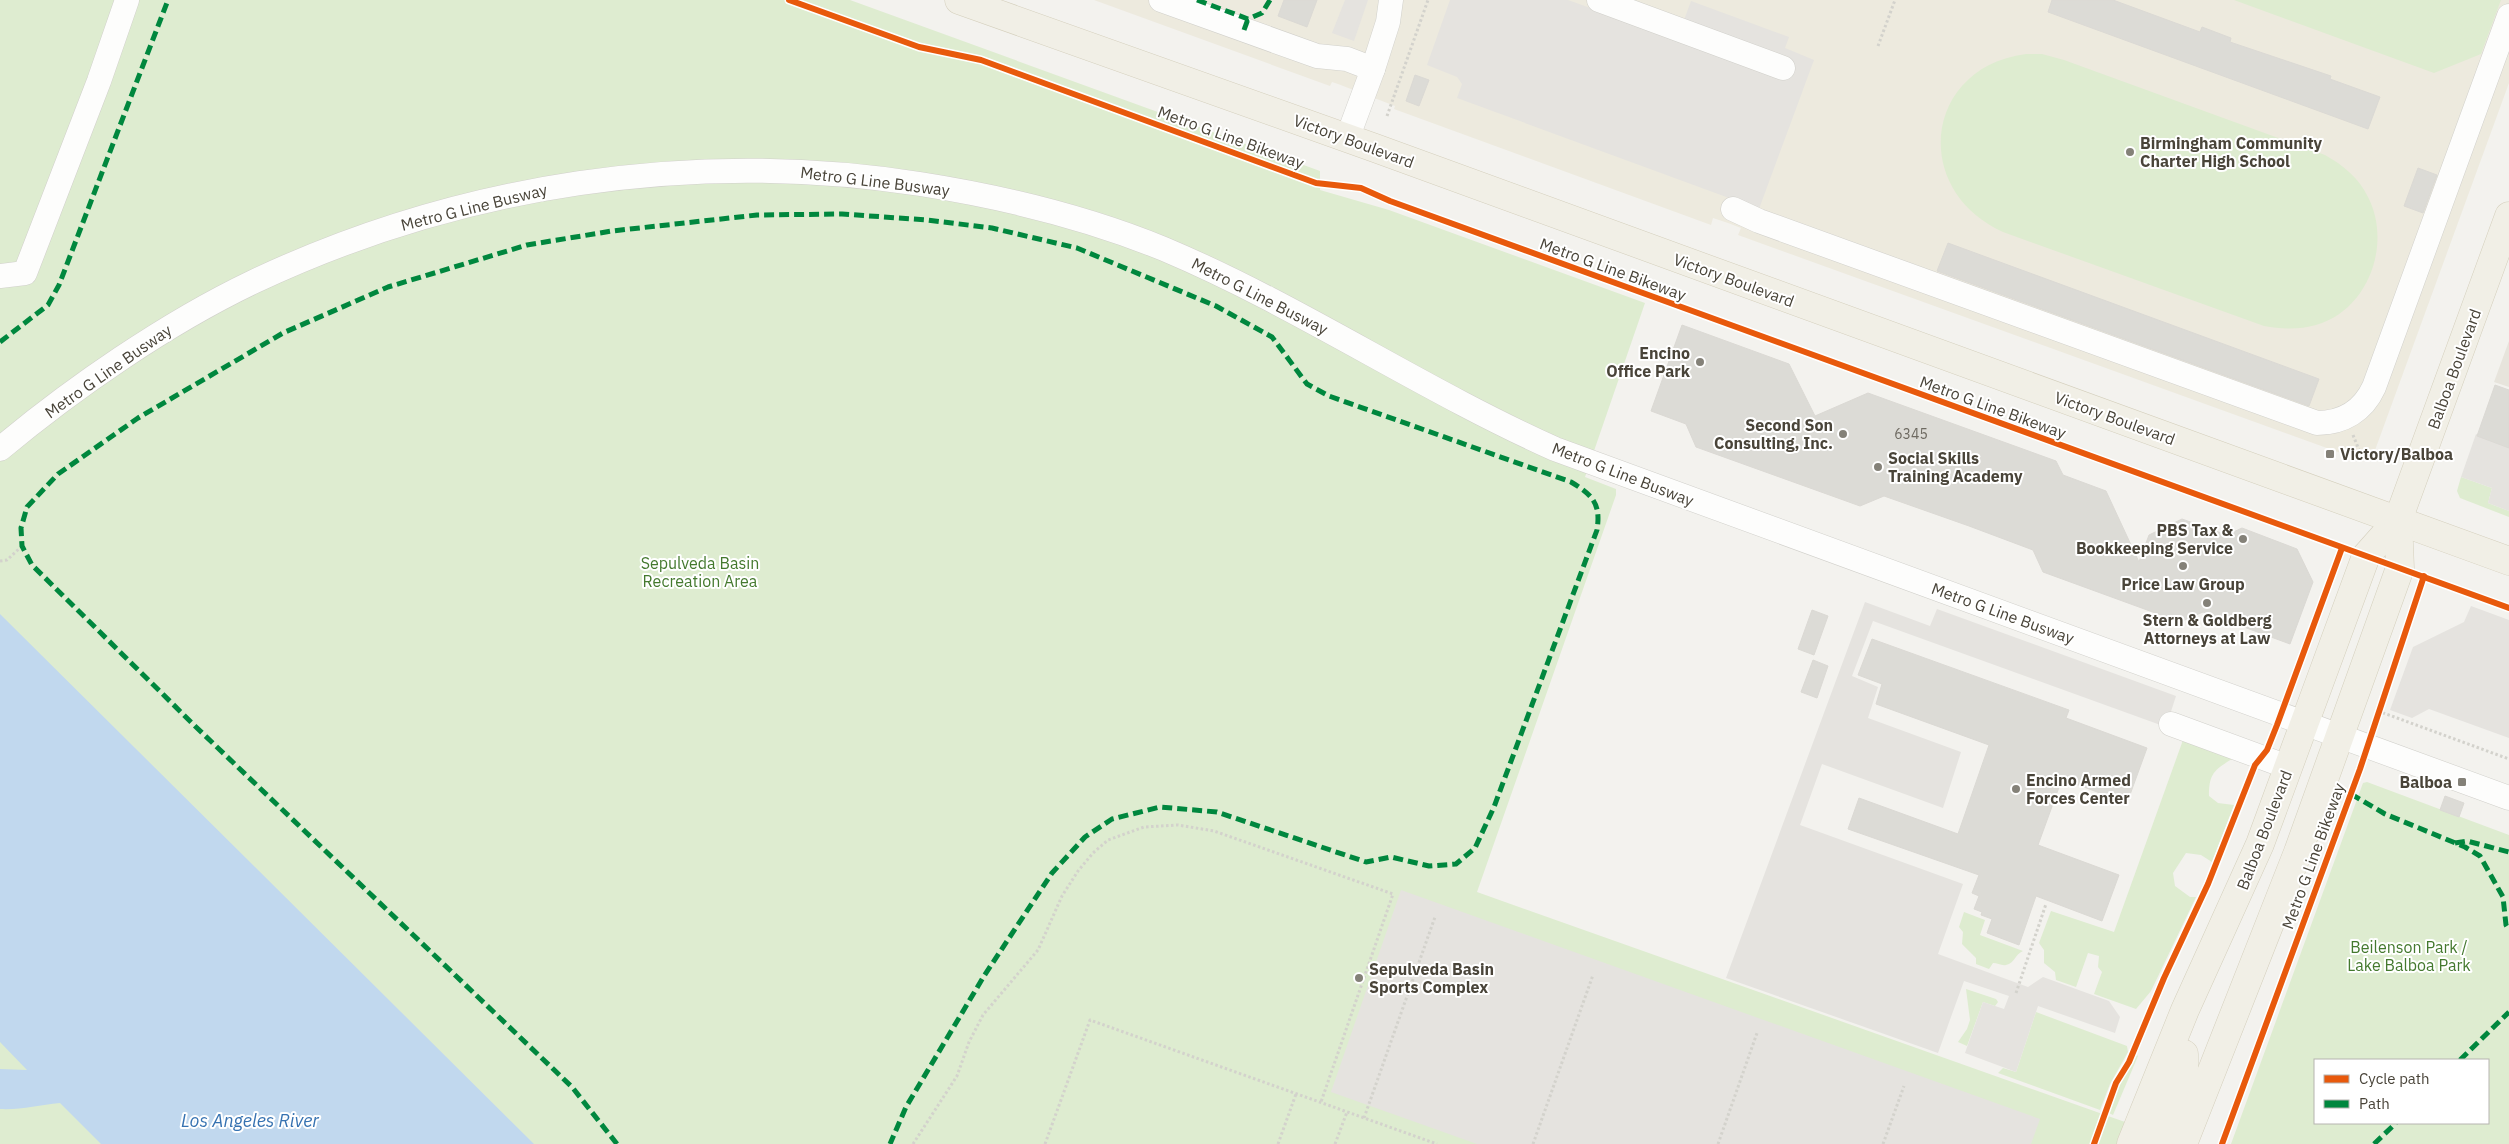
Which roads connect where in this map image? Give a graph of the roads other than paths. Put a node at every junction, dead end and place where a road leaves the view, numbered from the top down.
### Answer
1 (127, 0) edge
2 (959, 0) edge
3 (1161, 0) edge
4 (1391, 0) edge
5 (1599, 0) edge
6 (2509, 16) edge
7 (1783, 68) dead end
8 (1373, 69) junction
9 (1348, 139) junction
10 (1733, 209) dead end
11 (2508, 220) edge
12 (0, 276) edge
13 (0, 449) edge
14 (2398, 520) junction
15 (2509, 561) edge
16 (2304, 723) junction
17 (2171, 724) dead end
18 (2339, 735) junction
19 (2288, 767) junction
20 (2509, 798) edge
21 (2184, 1054) dead end
22 (2144, 1142) edge
23 (2183, 1144) edge

1 - 12 lane
2 - 9 main road, Victory Boulevard
3 - 8 lane
4 - 8 lane
5 - 7 lane
6 - 10 lane
8 - 9 lane
9 - 14 main road, Victory Boulevard
11 - 14 main road, Balboa Boulevard
13 - 16 lane, Metro G Line Busway
14 - 15 main road, Victory Boulevard
14 - 16 main road, Balboa Boulevard
14 - 18 main road, Balboa Boulevard
16 - 18 lane, Metro G Line Busway
16 - 19 main road, Balboa Boulevard
17 - 19 lane
18 - 20 lane, Metro G Line Busway
18 - 23 main road, Balboa Boulevard
19 - 22 main road, Balboa Boulevard
21 - 22 main road

